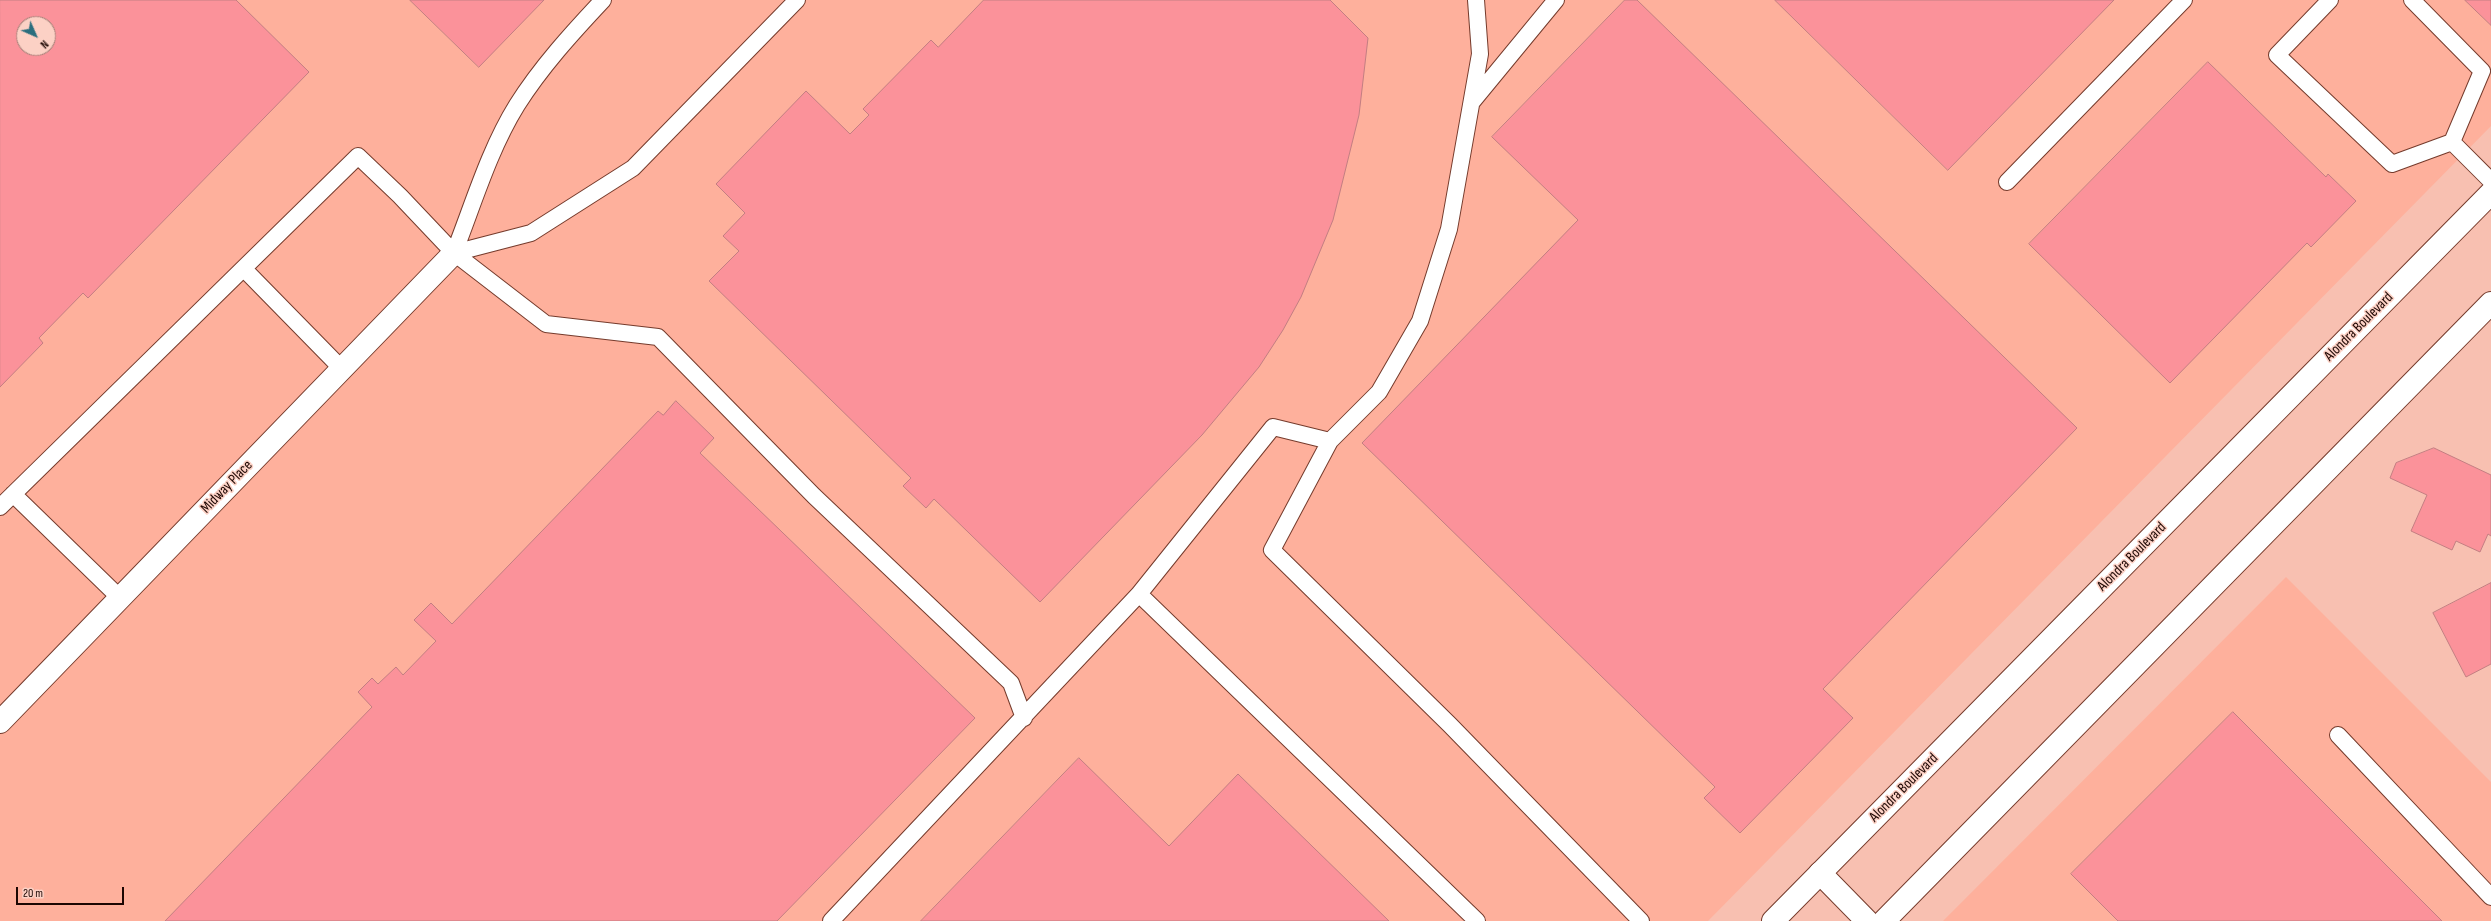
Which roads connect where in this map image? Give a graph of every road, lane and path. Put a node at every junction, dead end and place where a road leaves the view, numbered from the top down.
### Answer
1 (603, 0) edge
2 (797, 0) edge
3 (1476, 0) edge
4 (1556, 0) edge
5 (2184, 0) edge
6 (2330, 0) edge
7 (2412, 0) edge
8 (1471, 104) junction
9 (2452, 142) junction
10 (2491, 181) edge
11 (2008, 182) dead end
12 (2491, 193) edge
13 (454, 253) junction
14 (244, 269) junction
15 (2491, 303) edge
16 (342, 369) junction
17 (1330, 441) junction
18 (12, 494) junction
19 (0, 507) edge
20 (1139, 594) junction
21 (120, 598) junction
22 (1024, 718) junction
23 (0, 722) edge
24 (2338, 735) dead end
25 (1820, 873) junction
26 (2491, 897) edge
27 (831, 921) edge
28 (1477, 921) edge
29 (1641, 921) edge
30 (1773, 921) edge
31 (1867, 921) edge
32 (1884, 921) edge

1 - 13 lane
2 - 13 lane
3 - 8 lane
4 - 8 lane
5 - 11 lane
6 - 9 lane
7 - 9 lane
8 - 17 lane
9 - 10 lane
12 - 25 main road, Alondra Boulevard
13 - 14 lane
13 - 16 main road, Midway Place
13 - 22 lane
14 - 16 lane
14 - 18 lane
15 - 32 main road
16 - 21 main road, Midway Place
17 - 20 lane
17 - 29 lane
18 - 19 lane
18 - 21 lane
20 - 22 lane
20 - 28 lane
21 - 23 main road, Midway Place
22 - 27 lane
24 - 26 lane
25 - 30 main road, Alondra Boulevard
25 - 31 main road

